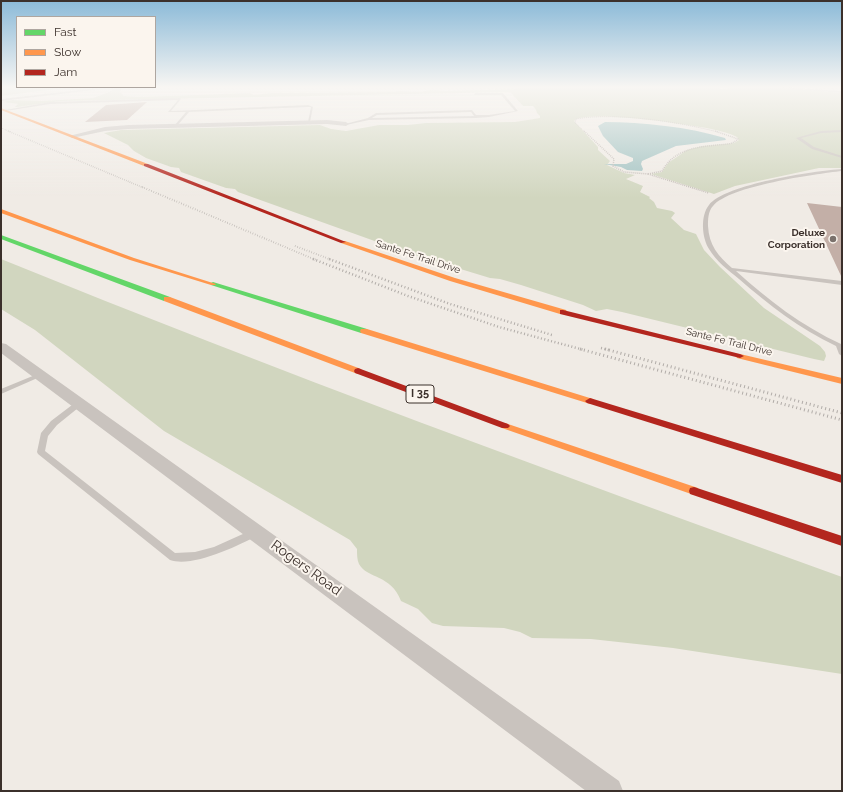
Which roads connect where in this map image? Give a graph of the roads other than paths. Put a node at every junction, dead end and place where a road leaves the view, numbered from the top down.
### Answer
1 (41, 124) edge
2 (244, 124) edge
3 (176, 126) joint
4 (842, 131) edge
5 (72, 136) junction
6 (842, 157) edge
7 (842, 170) edge
8 (1, 211) edge
9 (1, 237) edge
10 (730, 269) junction
11 (842, 283) edge
12 (840, 345) edge
13 (1, 347) edge
14 (842, 354) edge
15 (40, 375) junction
16 (842, 381) edge
17 (1, 392) edge
18 (79, 404) junction
19 (842, 479) edge
20 (256, 532) junction
21 (842, 541) edge
22 (609, 791) edge

1 - 5 main road, Sante Fe Trail Drive
2 - 3 street
3 - 5 street
4 - 6 lane
5 - 16 main road, Sante Fe Trail Drive
7 - 10 lane
8 - 19 main road
9 - 21 main road, I 35
10 - 11 lane
10 - 12 lane
12 - 14 lane
13 - 15 street, Rogers Road
15 - 17 lane
15 - 18 street, Rogers Road
18 - 20 street, Rogers Road
18 - 20 lane
20 - 22 street, Rogers Road

